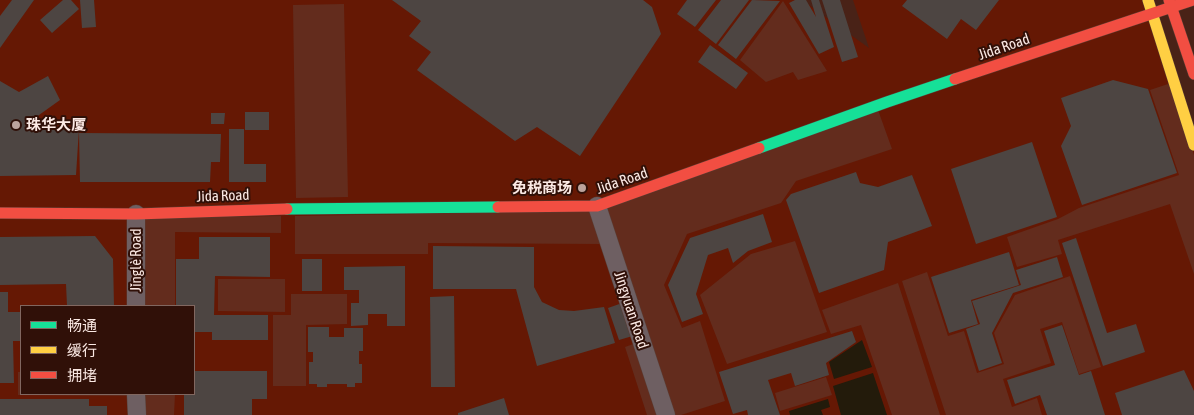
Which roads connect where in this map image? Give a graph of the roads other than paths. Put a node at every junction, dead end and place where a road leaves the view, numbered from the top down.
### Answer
1 (1148, 0) edge
2 (1193, 0) edge
3 (1170, 4) edge
4 (1153, 14) junction
5 (1194, 74) edge
6 (1194, 144) edge
7 (597, 206) junction
8 (0, 213) edge
9 (136, 214) junction
10 (136, 305) edge
11 (136, 395) edge
12 (137, 415) edge
13 (666, 415) edge

1 - 4 main road
2 - 3 main road, Jida Road
3 - 4 main road, Jida Road
3 - 5 main road
4 - 6 main road
4 - 7 main road, Jida Road
7 - 9 main road, Jida Road
7 - 13 street, Jingyuan Road
8 - 9 main road, Jida Road
9 - 10 street, Jǐnglè Road
11 - 12 street

